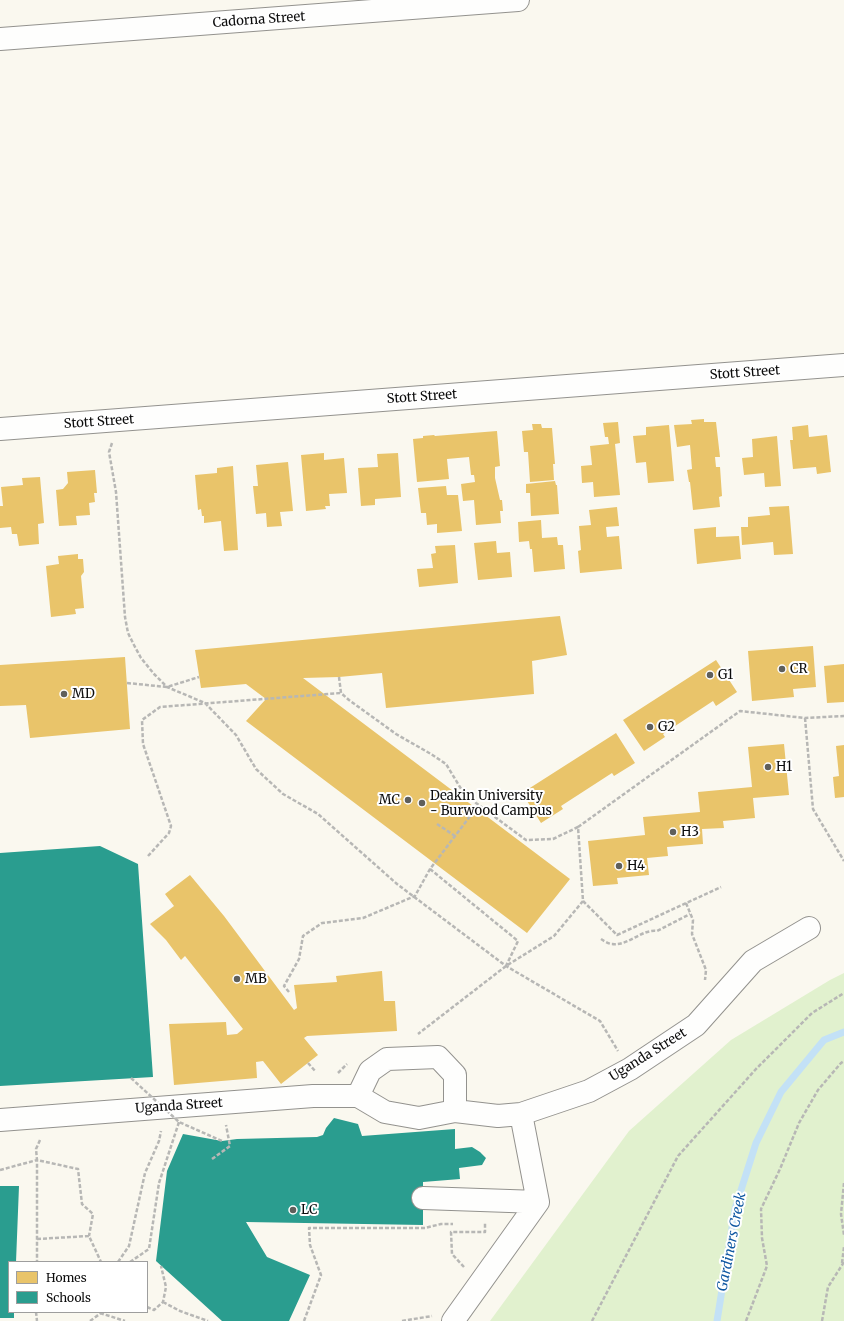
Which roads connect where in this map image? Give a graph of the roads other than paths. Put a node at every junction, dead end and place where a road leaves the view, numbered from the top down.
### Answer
1 (518, 0) edge
2 (473, 2) edge
3 (0, 39) edge
4 (844, 365) edge
5 (0, 429) edge
6 (809, 928) dead end
7 (358, 1096) junction
8 (455, 1111) junction
9 (521, 1114) junction
10 (0, 1120) edge
11 (423, 1198) dead end
12 (538, 1202) junction
13 (454, 1321) edge

1 - 2 street, Cadorna Street
2 - 3 street, Cadorna Street
4 - 5 street, Stott Street
6 - 9 street, Uganda Street
7 - 8 street, Uganda Street
7 - 8 street
7 - 10 street, Uganda Street
8 - 9 street, Uganda Street
9 - 12 street
11 - 12 street
12 - 13 street

